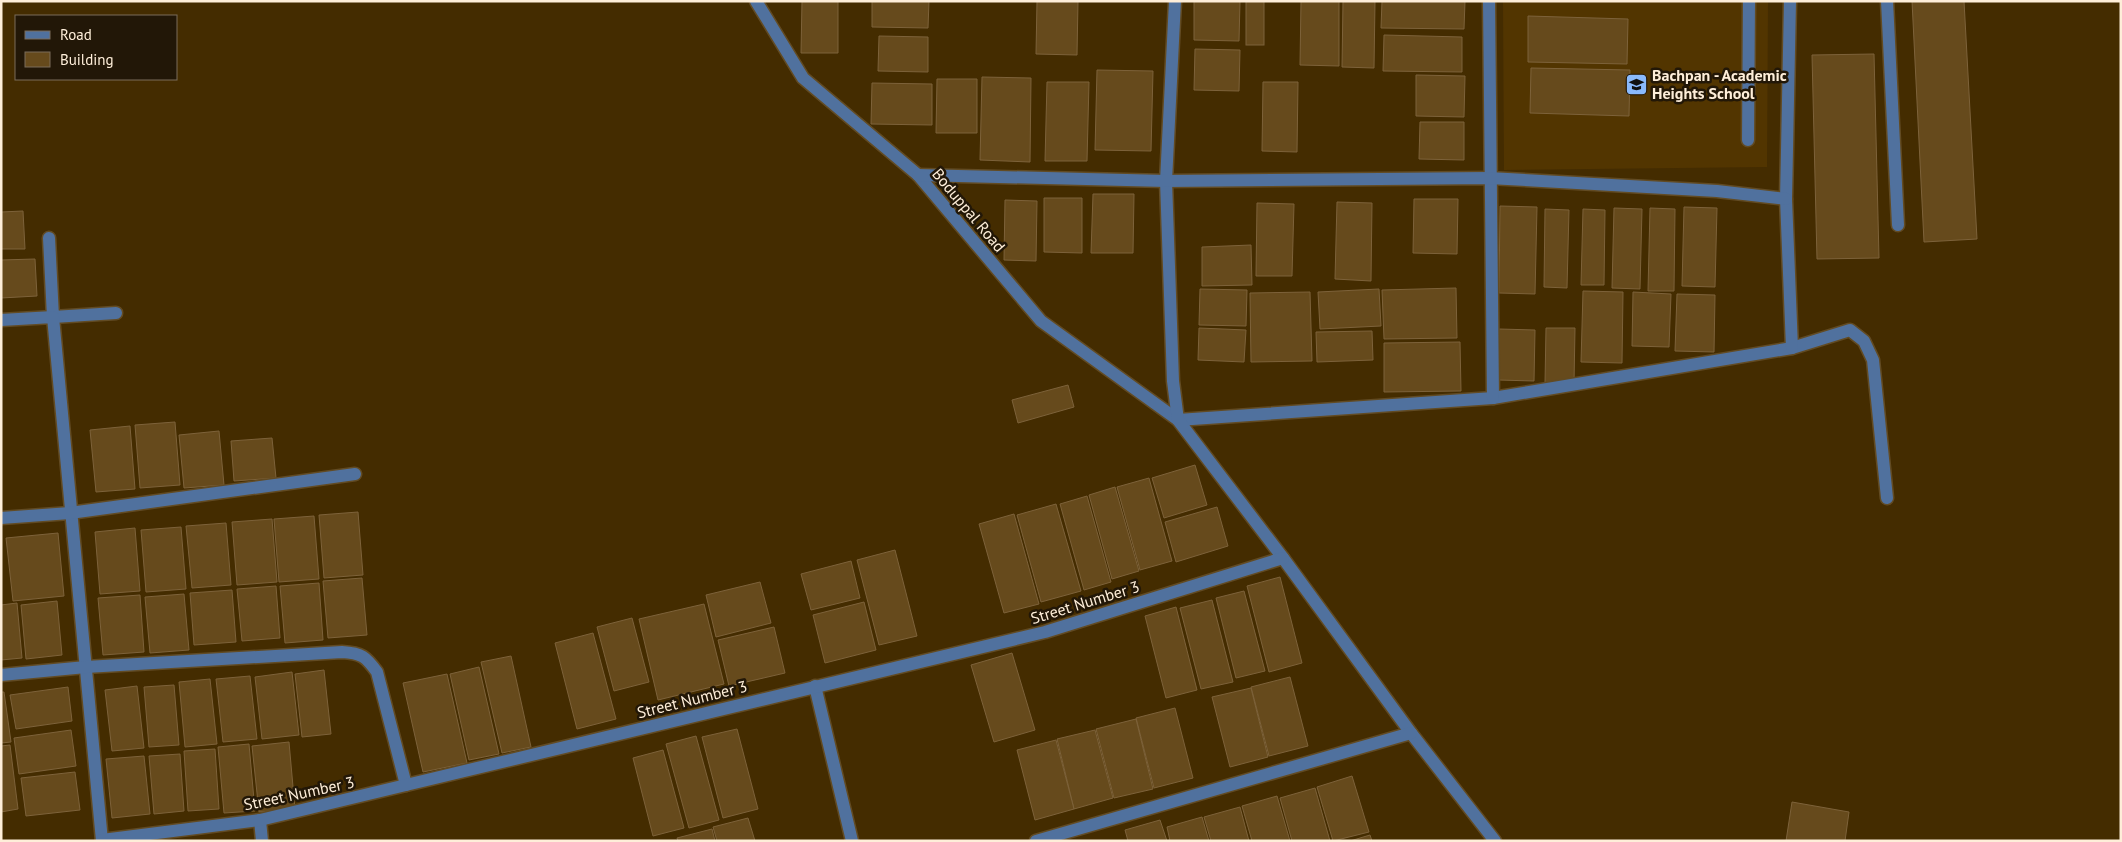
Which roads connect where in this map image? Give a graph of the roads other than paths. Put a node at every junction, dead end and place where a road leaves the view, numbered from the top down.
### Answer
1 (756, 1) edge
2 (1175, 1) edge
3 (1489, 1) edge
4 (1748, 1) edge
5 (1790, 1) edge
6 (1887, 1) edge
7 (1748, 140) dead end
8 (918, 175) junction
9 (1489, 178) junction
10 (1166, 180) junction
11 (1786, 199) junction
12 (1898, 225) dead end
13 (49, 238) dead end
14 (116, 313) dead end
15 (53, 317) junction
16 (1, 320) edge
17 (1792, 348) junction
18 (1493, 398) junction
19 (1178, 420) junction
20 (354, 474) dead end
21 (1887, 498) dead end
22 (70, 513) junction
23 (1, 518) edge
24 (1283, 558) junction
25 (86, 667) junction
26 (1, 675) edge
27 (815, 686) junction
28 (1411, 733) junction
29 (406, 785) junction
30 (260, 820) junction
31 (102, 841) edge
32 (262, 841) edge
33 (852, 841) edge
34 (1036, 841) edge
35 (1495, 841) edge

1 - 8 street, Boduppal Road
2 - 10 street
3 - 9 street
4 - 7 street
5 - 11 street
6 - 12 street
8 - 10 street
8 - 19 street, Boduppal Road
9 - 10 street
9 - 11 street
9 - 18 street
10 - 19 street
11 - 17 street
13 - 15 street
14 - 15 street
15 - 16 street
15 - 22 street
17 - 18 street
17 - 21 street
18 - 19 street
19 - 24 street
20 - 22 street
22 - 23 street
22 - 25 street
24 - 27 street, Street Number 3
24 - 28 street
25 - 26 street
25 - 29 street
25 - 31 street
27 - 29 street, Street Number 3
27 - 33 street
28 - 34 street
28 - 35 street
29 - 30 street, Street Number 3
30 - 31 street, Street Number 3
30 - 32 street

